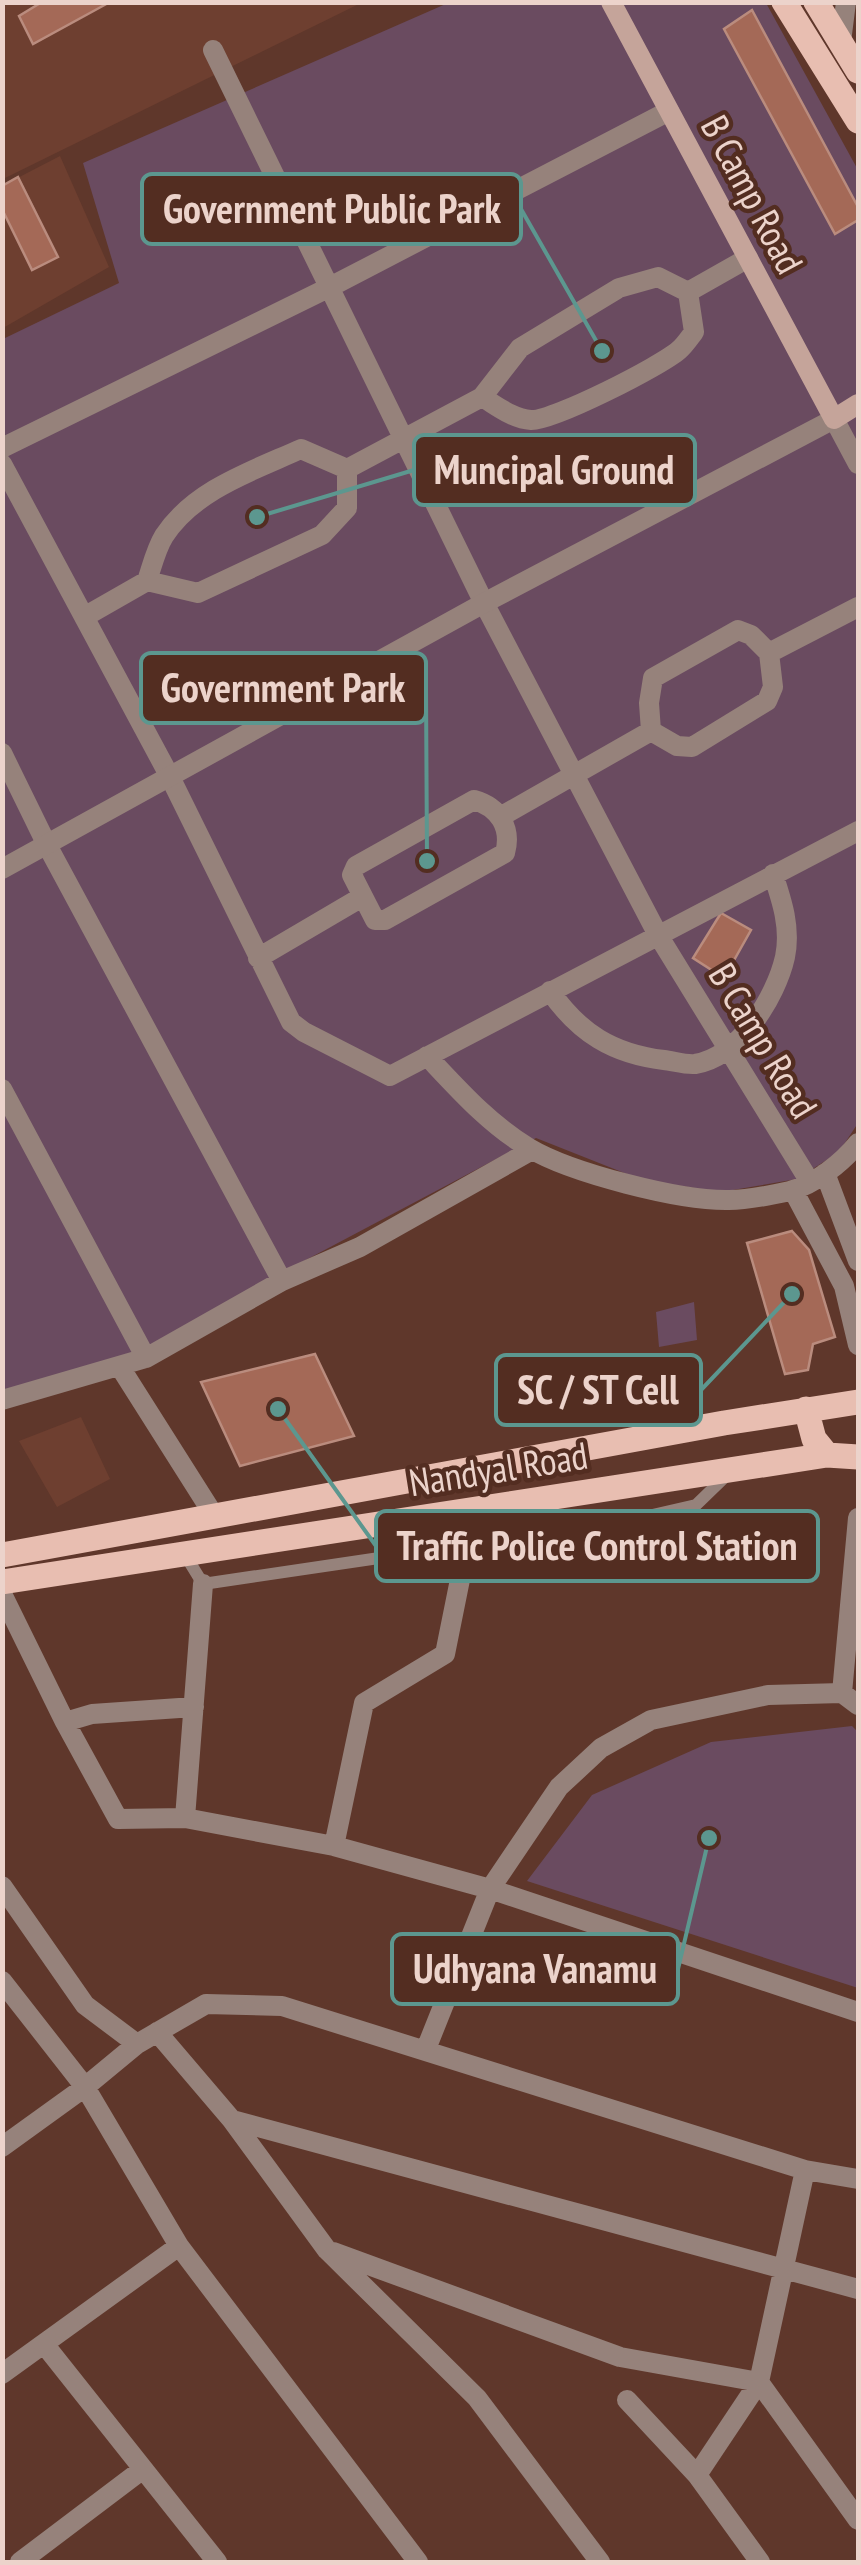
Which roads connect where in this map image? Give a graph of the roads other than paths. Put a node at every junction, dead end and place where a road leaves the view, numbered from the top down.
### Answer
1 (611, 2) edge
2 (784, 2) edge
3 (816, 2) edge
4 (828, 2) edge
5 (846, 2) edge
6 (841, 42) junction
7 (213, 50) dead end
8 (858, 71) edge
9 (669, 111) junction
10 (858, 121) edge
11 (748, 258) junction
12 (328, 288) junction
13 (688, 292) junction
14 (482, 396) junction
15 (858, 404) edge
16 (834, 419) junction
17 (402, 439) junction
18 (2, 448) edge
19 (2, 464) edge
20 (858, 464) edge
21 (346, 469) junction
22 (148, 580) junction
23 (484, 604) junction
24 (858, 607) edge
25 (84, 617) junction
26 (769, 653) junction
27 (651, 731) junction
28 (2, 752) edge
29 (575, 774) junction
30 (170, 777) junction
31 (500, 818) junction
32 (858, 832) edge
33 (48, 844) junction
34 (2, 870) edge
35 (773, 874) junction
36 (362, 897) junction
37 (658, 934) junction
38 (258, 958) junction
39 (550, 992) junction
40 (728, 1048) junction
41 (427, 1056) junction
42 (2, 1089) edge
43 (858, 1143) edge
44 (532, 1150) junction
45 (809, 1182) junction
46 (858, 1261) edge
47 (282, 1281) junction
48 (858, 1345) edge
49 (146, 1358) junction
50 (120, 1367) junction
51 (2, 1400) edge
52 (858, 1402) edge
53 (806, 1409) junction
54 (826, 1456) junction
55 (858, 1457) edge
56 (732, 1470) junction
57 (474, 1510) junction
58 (215, 1517) junction
59 (858, 1518) edge
60 (466, 1547) junction
61 (184, 1554) junction
62 (2, 1555) edge
63 (2, 1582) edge
64 (203, 1584) junction
65 (2, 1594) edge
66 (858, 1646) edge
67 (853, 1696) edge
68 (194, 1707) junction
69 (65, 1722) junction
70 (185, 1818) junction
71 (334, 1846) junction
72 (2, 1886) edge
73 (490, 1889) junction
74 (2, 1981) edge
75 (858, 2012) edge
76 (157, 2032) junction
77 (137, 2044) junction
78 (426, 2049) junction
79 (85, 2087) junction
80 (232, 2120) junction
81 (2, 2147) edge
82 (805, 2170) junction
83 (858, 2178) edge
84 (179, 2246) junction
85 (327, 2250) junction
86 (783, 2270) junction
87 (858, 2289) edge
88 (44, 2344) junction
89 (2, 2374) edge
90 (759, 2382) junction
91 (626, 2400) dead end
92 (143, 2470) junction
93 (697, 2475) junction
94 (858, 2520) edge
95 (20, 2562) edge
96 (217, 2562) edge
97 (418, 2562) edge
98 (600, 2562) edge
99 (760, 2562) edge

1 - 9 main road, B Camp Road
2 - 10 main road
3 - 6 main road
4 - 6 main road
5 - 6 street
6 - 8 main road
7 - 12 street, B Camp Road
9 - 11 main road, B Camp Road
9 - 12 street
11 - 13 street
11 - 16 main road, B Camp Road
12 - 17 street, B Camp Road
12 - 18 street
13 - 14 street
13 - 14 street
14 - 17 street
15 - 16 main road
16 - 20 street
16 - 23 street
17 - 21 street
17 - 23 street, B Camp Road
19 - 25 street
21 - 22 street
21 - 22 street
22 - 25 street
23 - 29 street, B Camp Road
23 - 30 street
24 - 26 street
25 - 30 street
26 - 27 street
26 - 27 street
27 - 29 street
28 - 33 street
29 - 31 street
29 - 37 street, B Camp Road
30 - 33 street
30 - 38 street
31 - 36 street
31 - 36 street
32 - 35 street
33 - 34 street
33 - 47 street
35 - 37 street
35 - 40 street
36 - 38 street
37 - 39 street
37 - 40 street, B Camp Road
38 - 41 street
39 - 40 street
39 - 41 street
40 - 45 street, B Camp Road
41 - 44 street
42 - 49 street
43 - 45 street, B Camp Road
44 - 45 street
44 - 47 street
45 - 46 street, B Camp Road
45 - 48 street
47 - 49 street
49 - 50 street
50 - 51 street
50 - 58 street
52 - 53 main road, Nandyal Road
53 - 54 main road
53 - 58 main road, Nandyal Road
54 - 55 main road, Nandyal Road
54 - 56 main road, Nandyal Road
56 - 57 main road, Nandyal Road
56 - 60 lane
57 - 60 street
57 - 61 main road, Nandyal Road
58 - 62 main road, Nandyal Road
59 - 67 street
60 - 64 lane
60 - 71 street
61 - 63 main road, Nandyal Road
61 - 64 lane
64 - 68 street
65 - 69 street
66 - 67 street
67 - 73 street
68 - 69 street
68 - 70 street
69 - 70 street
70 - 71 street
71 - 73 street
72 - 77 street
73 - 75 street
73 - 78 street
74 - 79 street
76 - 77 street
76 - 78 street
76 - 80 street
77 - 79 street
78 - 82 street
79 - 81 street
79 - 84 street
80 - 85 street
80 - 86 street
82 - 83 street
82 - 86 street
84 - 88 street
84 - 97 street
85 - 90 street
85 - 98 street
86 - 87 street
86 - 90 street
88 - 89 street
88 - 92 street
90 - 93 street
90 - 94 street
91 - 93 street
92 - 95 street
92 - 96 street
93 - 99 street

